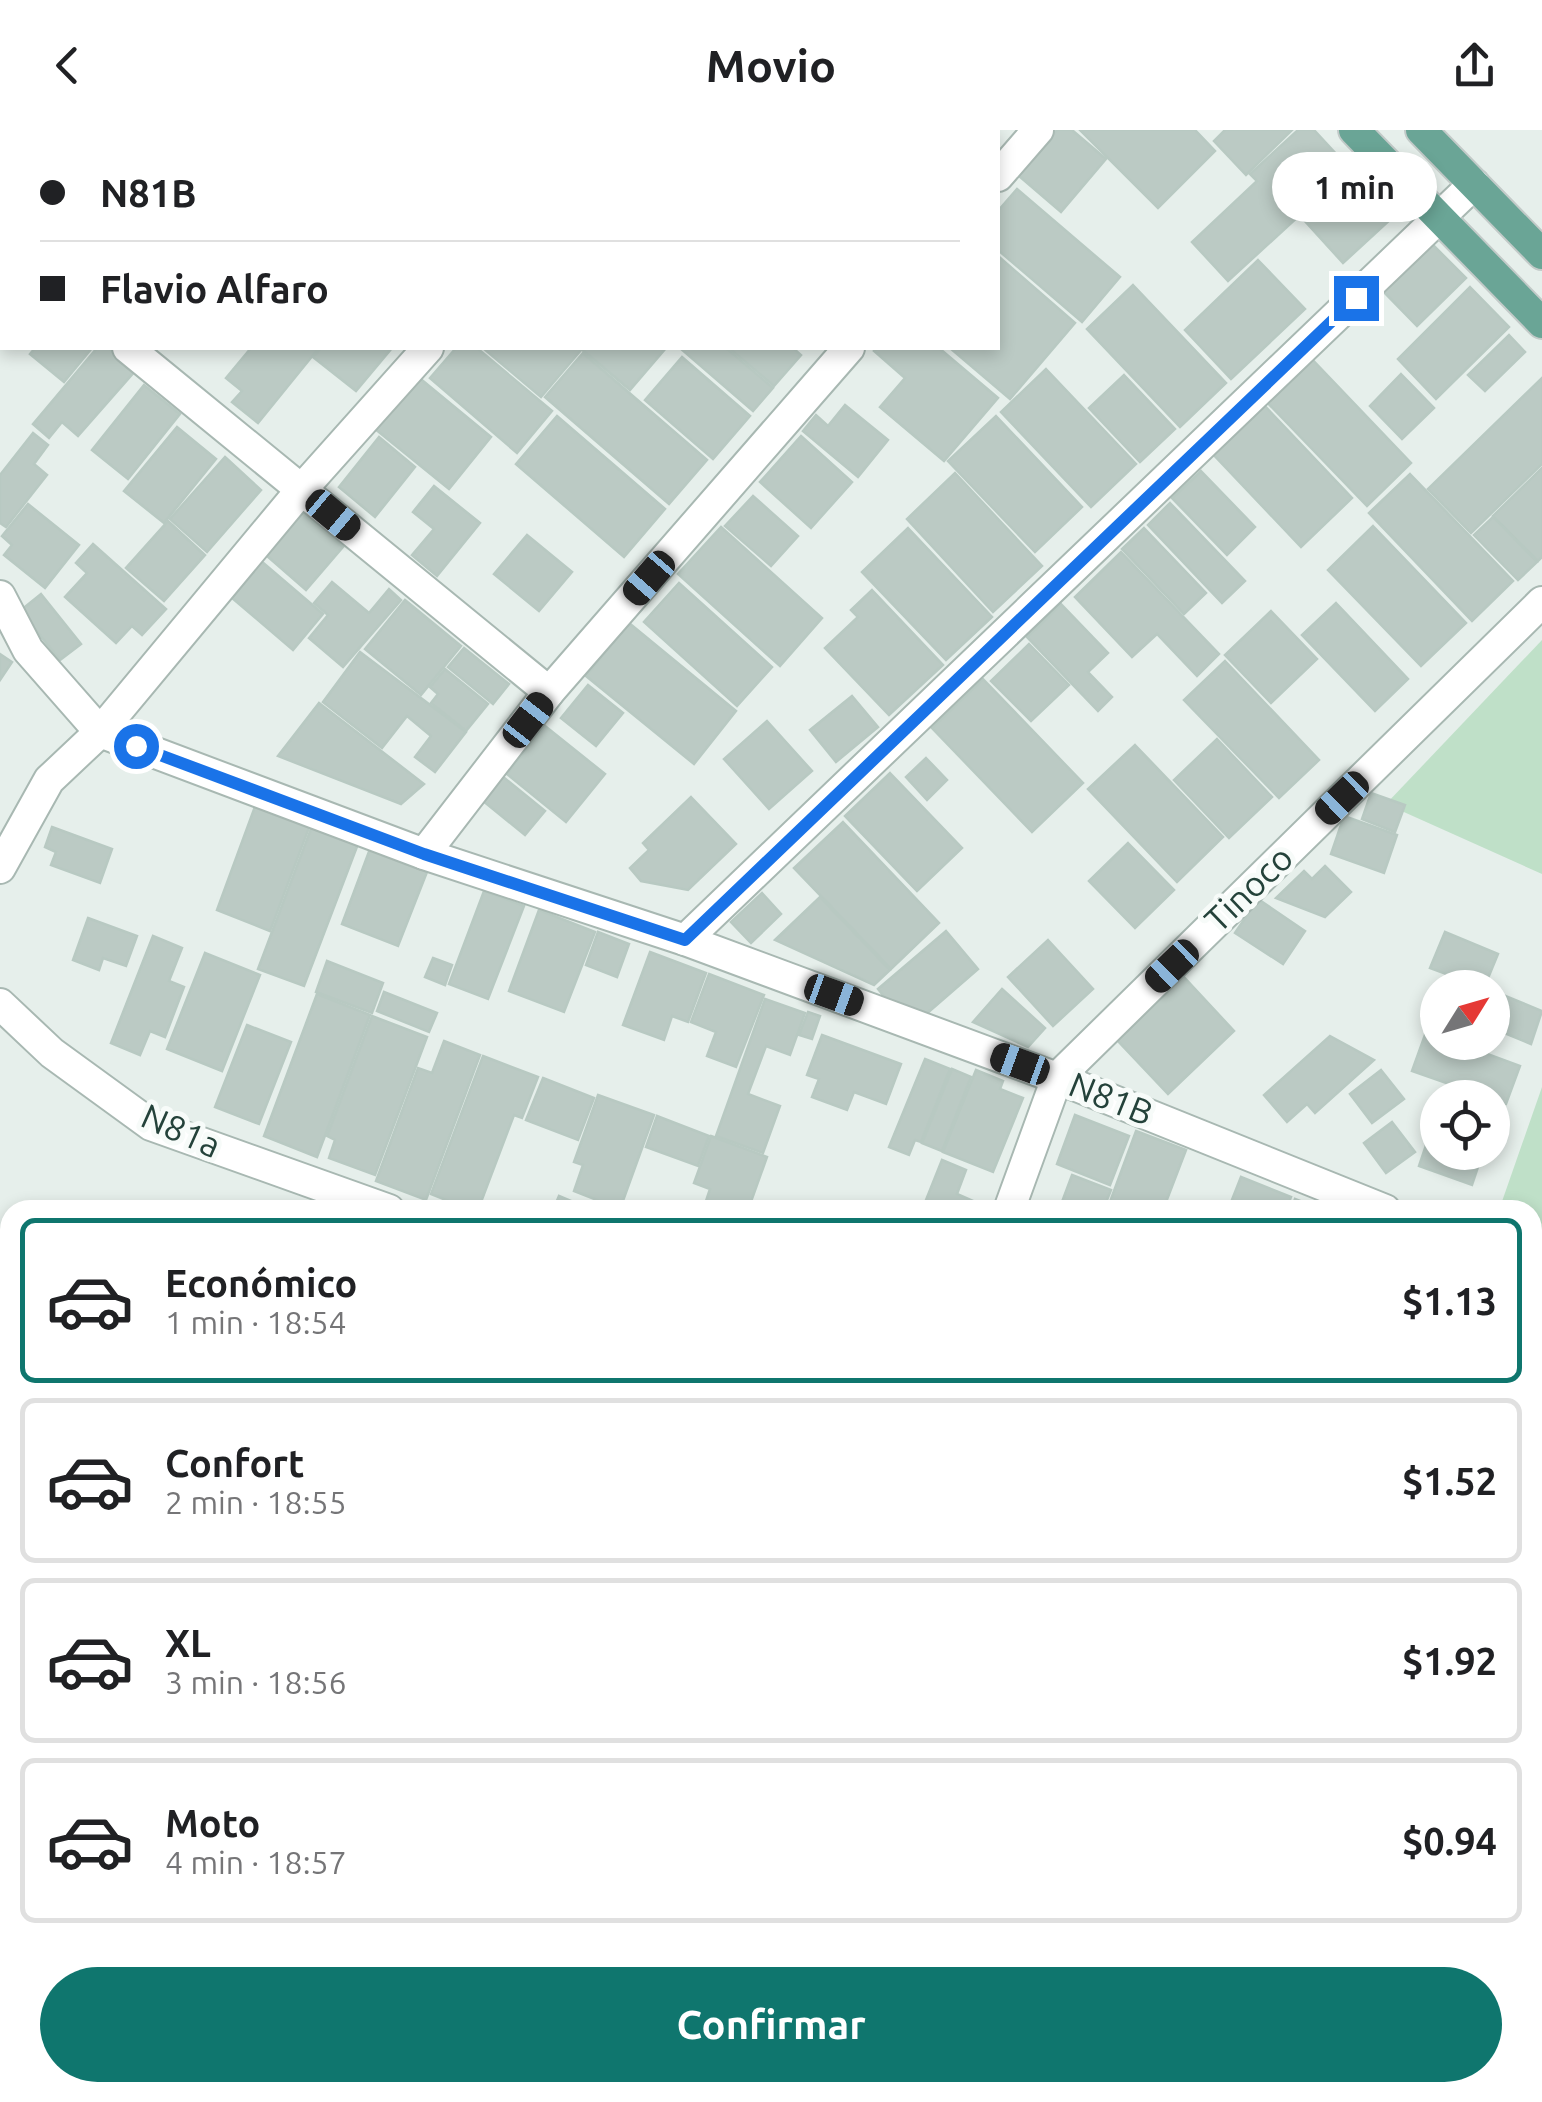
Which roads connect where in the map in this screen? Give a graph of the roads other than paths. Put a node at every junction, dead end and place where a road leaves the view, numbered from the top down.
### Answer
1 (1038, 130) edge
2 (1354, 130) edge
3 (1421, 130) edge
4 (1000, 174) edge
5 (1474, 184) junction
6 (1440, 218) junction
7 (1542, 254) edge
8 (1542, 323) edge
9 (130, 350) edge
10 (426, 350) edge
11 (847, 350) edge
12 (302, 489) junction
13 (0, 596) edge
14 (1542, 602) edge
15 (549, 692) junction
16 (100, 732) junction
17 (424, 854) junction
18 (0, 868) edge
19 (685, 940) junction
20 (0, 1004) edge
21 (1057, 1078) junction
22 (362, 1200) edge
23 (1013, 1200) edge
24 (1360, 1200) edge

1 - 4 street
2 - 6 main road
3 - 5 main road
5 - 6 street
5 - 7 main road
6 - 8 main road
6 - 19 street
9 - 12 street
10 - 12 street
11 - 15 street
12 - 15 street
12 - 16 street
13 - 16 street
14 - 21 street, Tinoco
15 - 17 street
16 - 17 street, N81B
16 - 18 street
17 - 19 street, N81B
19 - 21 street, N81B
20 - 22 street, N81a
21 - 23 street, Tinoco
21 - 24 street, N81B

